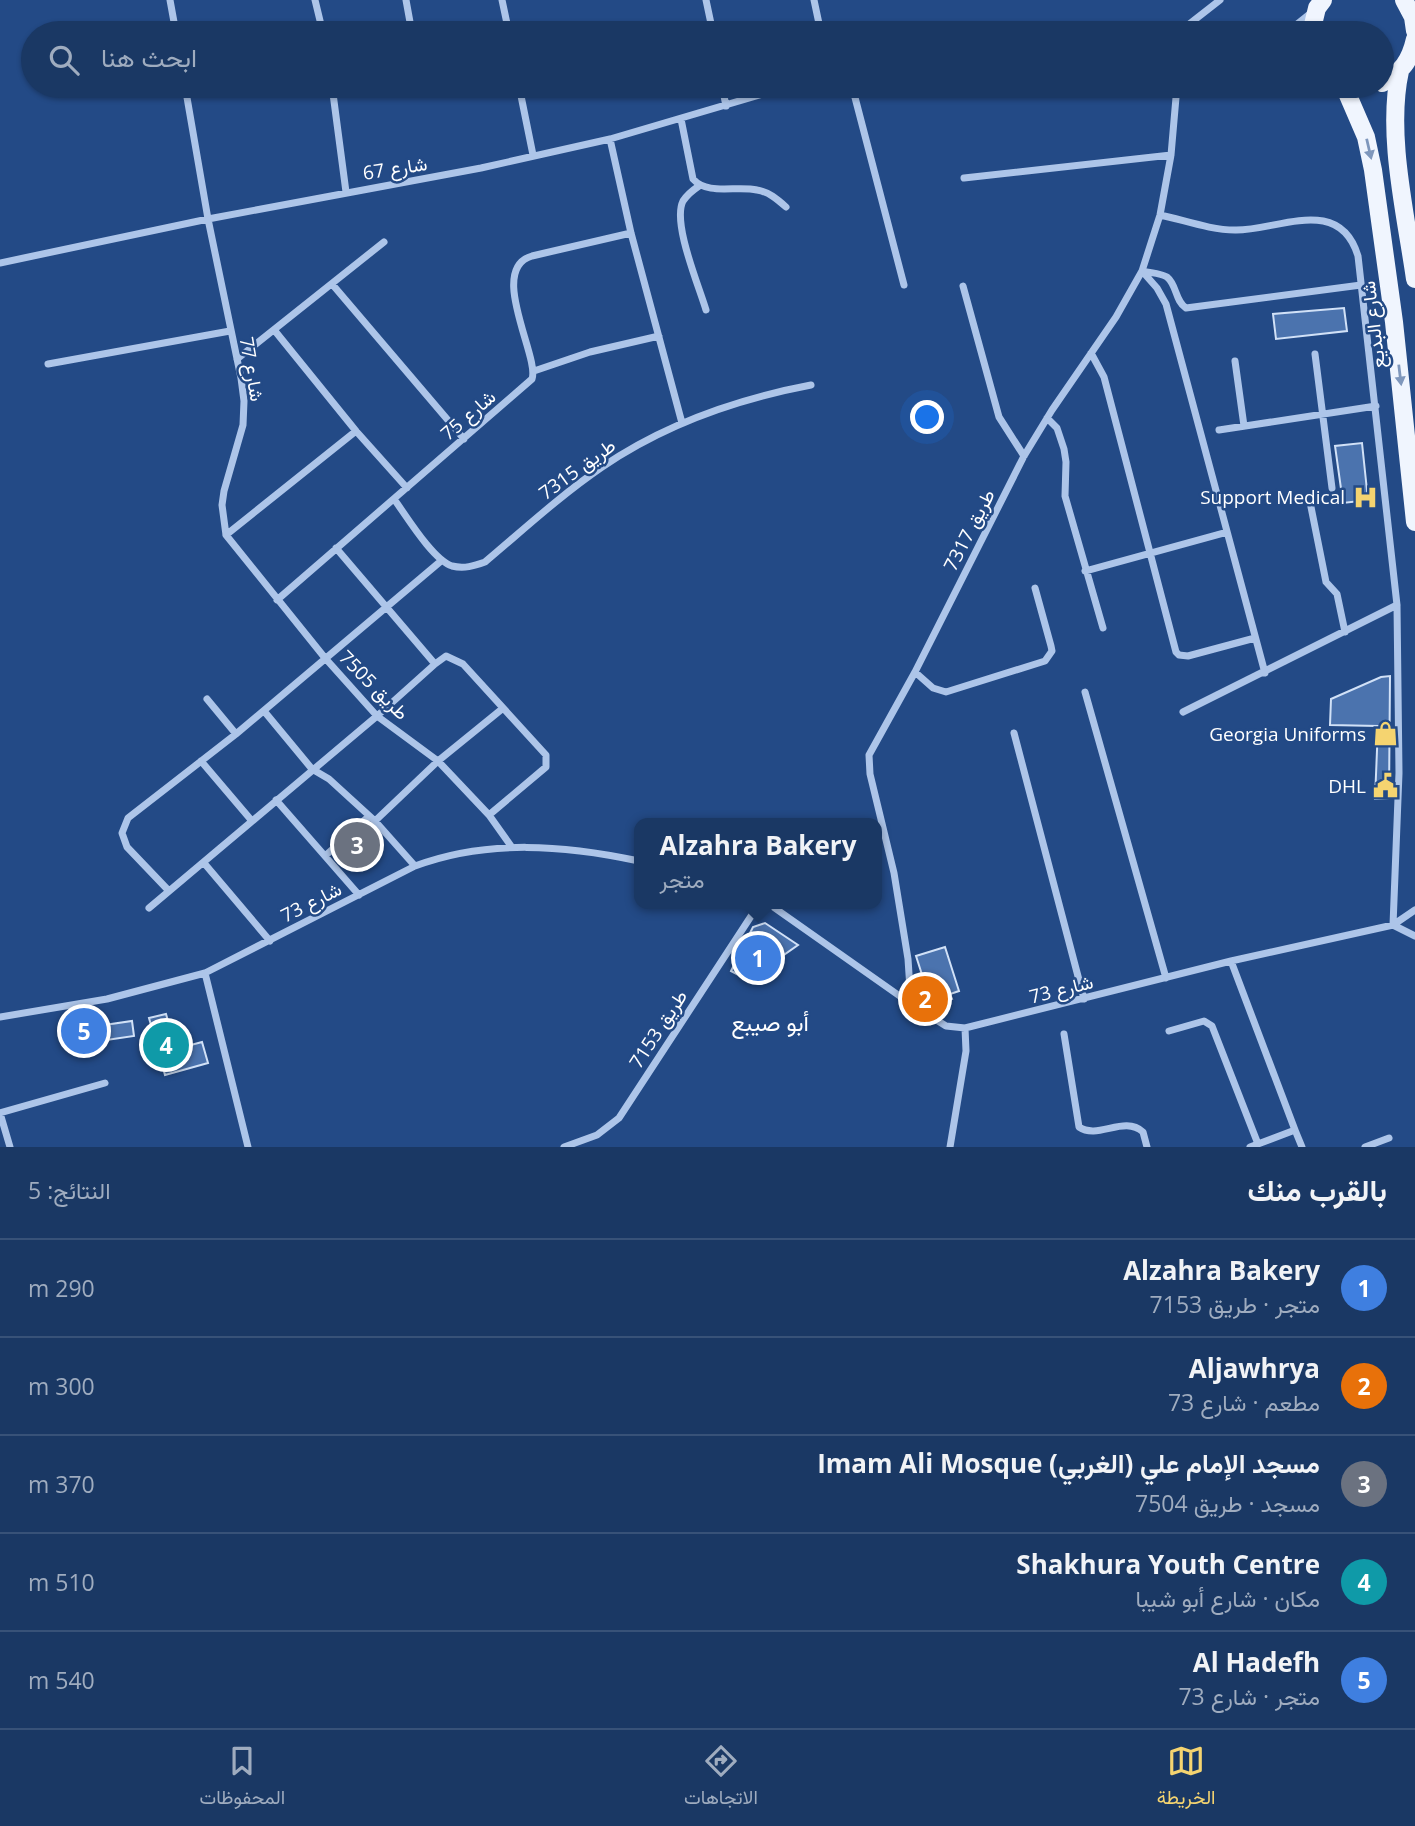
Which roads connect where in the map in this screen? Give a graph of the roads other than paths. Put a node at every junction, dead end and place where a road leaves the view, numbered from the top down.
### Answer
1 (170, 0) edge
2 (316, 0) edge
3 (406, 0) edge
4 (502, 0) edge
5 (706, 0) edge
6 (814, 0) edge
7 (1220, 0) edge
8 (1405, 0) edge
9 (1415, 2) edge
10 (1320, 4) edge
11 (174, 21) edge
12 (320, 21) edge
13 (410, 21) edge
14 (506, 21) edge
15 (710, 21) edge
16 (818, 21) edge
17 (1193, 21) edge
18 (1300, 21) edge
19 (1315, 21) edge
20 (1415, 31) edge
21 (1415, 39) edge
22 (1409, 61) edge
23 (1394, 73) edge
24 (187, 98) edge
25 (334, 98) edge
26 (521, 98) edge
27 (724, 98) edge
28 (752, 98) edge
29 (855, 98) edge
30 (1176, 98) edge
31 (1349, 98) edge
32 (726, 106) junction
33 (681, 119) junction
34 (610, 139) junction
35 (533, 155) junction
36 (1171, 156) junction
37 (964, 178) dead end
38 (699, 186) junction
39 (346, 192) junction
40 (786, 207) dead end
41 (1160, 215) junction
42 (208, 219) junction
43 (631, 233) junction
44 (384, 242) dead end
45 (0, 262) edge
46 (1142, 271) junction
47 (1415, 279) edge
48 (332, 284) junction
49 (904, 285) dead end
50 (1361, 285) junction
51 (963, 286) dead end
52 (706, 310) dead end
53 (230, 331) junction
54 (275, 331) junction
55 (659, 336) junction
56 (1091, 353) junction
57 (1315, 354) dead end
58 (237, 359) junction
59 (1235, 360) dead end
60 (48, 365) dead end
61 (534, 371) junction
62 (811, 385) dead end
63 (1376, 407) junction
64 (1322, 415) junction
65 (1047, 418) junction
66 (682, 423) junction
67 (1244, 426) junction
68 (1219, 430) dead end
69 (356, 431) junction
70 (464, 439) junction
71 (1024, 456) junction
72 (407, 488) junction
73 (1332, 488) dead end
74 (394, 499) junction
75 (1311, 508) dead end
76 (1415, 522) edge
77 (1227, 533) junction
78 (226, 535) junction
79 (336, 548) junction
80 (1150, 554) junction
81 (441, 561) junction
82 (1085, 571) junction
83 (1035, 588) dead end
84 (277, 600) junction
85 (1398, 605) junction
86 (387, 608) junction
87 (1103, 628) dead end
88 (1345, 632) junction
89 (1255, 638) junction
90 (325, 658) junction
91 (435, 664) junction
92 (915, 672) junction
93 (1265, 673) junction
94 (1086, 692) dead end
95 (207, 699) dead end
96 (502, 709) junction
97 (264, 711) junction
98 (1183, 712) dead end
99 (377, 716) junction
100 (1014, 733) dead end
101 (236, 734) junction
102 (201, 761) junction
103 (438, 761) junction
104 (312, 769) junction
105 (276, 800) junction
106 (489, 816) junction
107 (881, 818) edge
108 (372, 819) junction
109 (252, 821) junction
110 (882, 823) edge
111 (511, 846) junction
112 (326, 856) junction
113 (634, 859) edge
114 (204, 863) junction
115 (415, 866) junction
116 (169, 891) junction
117 (359, 895) junction
118 (149, 908) dead end
119 (756, 909) edge
120 (776, 909) edge
121 (1415, 911) edge
122 (1393, 925) junction
123 (1415, 936) edge
124 (270, 941) junction
125 (1231, 961) junction
126 (205, 973) junction
127 (1166, 978) junction
128 (1084, 999) junction
129 (911, 1004) junction
130 (0, 1017) edge
131 (965, 1028) junction
132 (1169, 1031) dead end
133 (1064, 1034) dead end
134 (105, 1083) dead end
135 (0, 1113) edge
136 (1295, 1130) junction
137 (1389, 1138) dead end
138 (1258, 1144) junction
139 (10, 1147) edge
140 (248, 1147) edge
141 (564, 1147) edge
142 (950, 1147) edge
143 (1147, 1147) edge
144 (1250, 1147) edge
145 (1302, 1147) edge
146 (1365, 1147) edge

1 - 11 street
2 - 12 street
3 - 13 street
4 - 14 street
5 - 15 street
6 - 16 street
7 - 17 street
8 - 9 street
8 - 20 main road
10 - 18 street
10 - 19 main road
21 - 22 main road
22 - 23 main road
22 - 47 main road
24 - 42 street, شارع 77
25 - 39 street
26 - 35 street
27 - 32 street
28 - 32 street, شارع 67
29 - 49 street
30 - 36 street, طريق 7317
31 -> 76 main road, شارع البديع
32 - 33 street, شارع 67
33 - 34 street, شارع 67
33 - 38 street
34 - 35 street, شارع 67
34 - 43 street
35 - 39 street, شارع 67
36 - 37 street
36 - 41 street, طريق 7317
38 - 40 street
38 - 52 street
39 - 42 street, شارع 67
41 - 46 street, طريق 7317
41 - 50 street
42 - 45 street, شارع 67
42 - 53 street, شارع 77
43 - 55 street
43 - 61 street
44 - 48 street
46 - 50 street
46 - 56 street, طريق 7317
46 - 77 street
48 - 54 street
48 - 70 street
50 - 63 street
51 - 71 street
53 - 58 street, شارع 77
53 - 60 street
54 - 58 street
54 - 69 street
55 - 61 street
55 - 66 street
56 - 65 street, طريق 7317
56 - 80 street
57 - 64 street
58 - 78 street, شارع 77
59 - 67 street
61 - 70 street, شارع 75
62 - 66 street, طريق 7315
63 - 64 street
63 - 85 street
64 - 67 street
64 - 73 street
65 - 71 street, طريق 7317
65 - 82 street
66 - 81 street, طريق 7315
67 - 68 street
69 - 72 street
69 - 78 street
70 - 72 street, شارع 75
71 - 92 street, طريق 7317
72 - 74 street, شارع 75
74 - 79 street, شارع 75
74 - 81 street
75 - 88 street
77 - 80 street
77 - 89 street
78 - 84 street, طريق 7505
79 - 84 street, شارع 75
79 - 86 street
80 - 82 street
80 - 89 street
81 - 86 street
82 - 87 street
83 - 92 street
84 - 90 street, طريق 7505
85 - 88 street
85 - 122 street
86 - 90 street
86 - 91 street
88 - 93 street
89 - 93 street
90 - 97 street
90 - 99 street, طريق 7505
91 - 96 street
91 - 99 street
92 - 107 street, طريق 7317
93 - 98 street
94 - 127 street
95 - 101 street
96 - 103 street
96 - 106 street
97 - 101 street
97 - 104 street
99 - 103 street, طريق 7505
99 - 104 street
100 - 128 street
101 - 102 street
102 - 109 street
102 - 116 street
103 - 106 street, طريق 7505
103 - 108 street
104 - 105 street
104 - 108 street
105 - 109 street
105 - 112 street
106 - 111 street, طريق 7505
108 - 112 street
108 - 115 street
109 - 114 street
110 - 129 street, طريق 7317
111 - 113 street, شارع 73
111 - 115 street, شارع 73
112 - 117 street
114 - 116 street
114 - 124 street
115 - 117 street, شارع 73
116 - 118 street
117 - 124 street, شارع 73
119 - 141 street, طريق 7153
120 - 129 street
121 - 122 street, شارع 73
122 - 123 street
122 - 125 street, شارع 73
124 - 126 street, شارع 73
125 - 127 street, شارع 73
125 - 136 street
126 - 130 street, شارع 73
126 - 140 street
127 - 128 street, شارع 73
128 - 131 street, شارع 73
129 - 131 street
131 - 142 street
132 - 138 street
133 - 143 street
134 - 135 street
135 - 139 street
136 - 138 street
136 - 145 street
137 - 146 street
138 - 144 street

